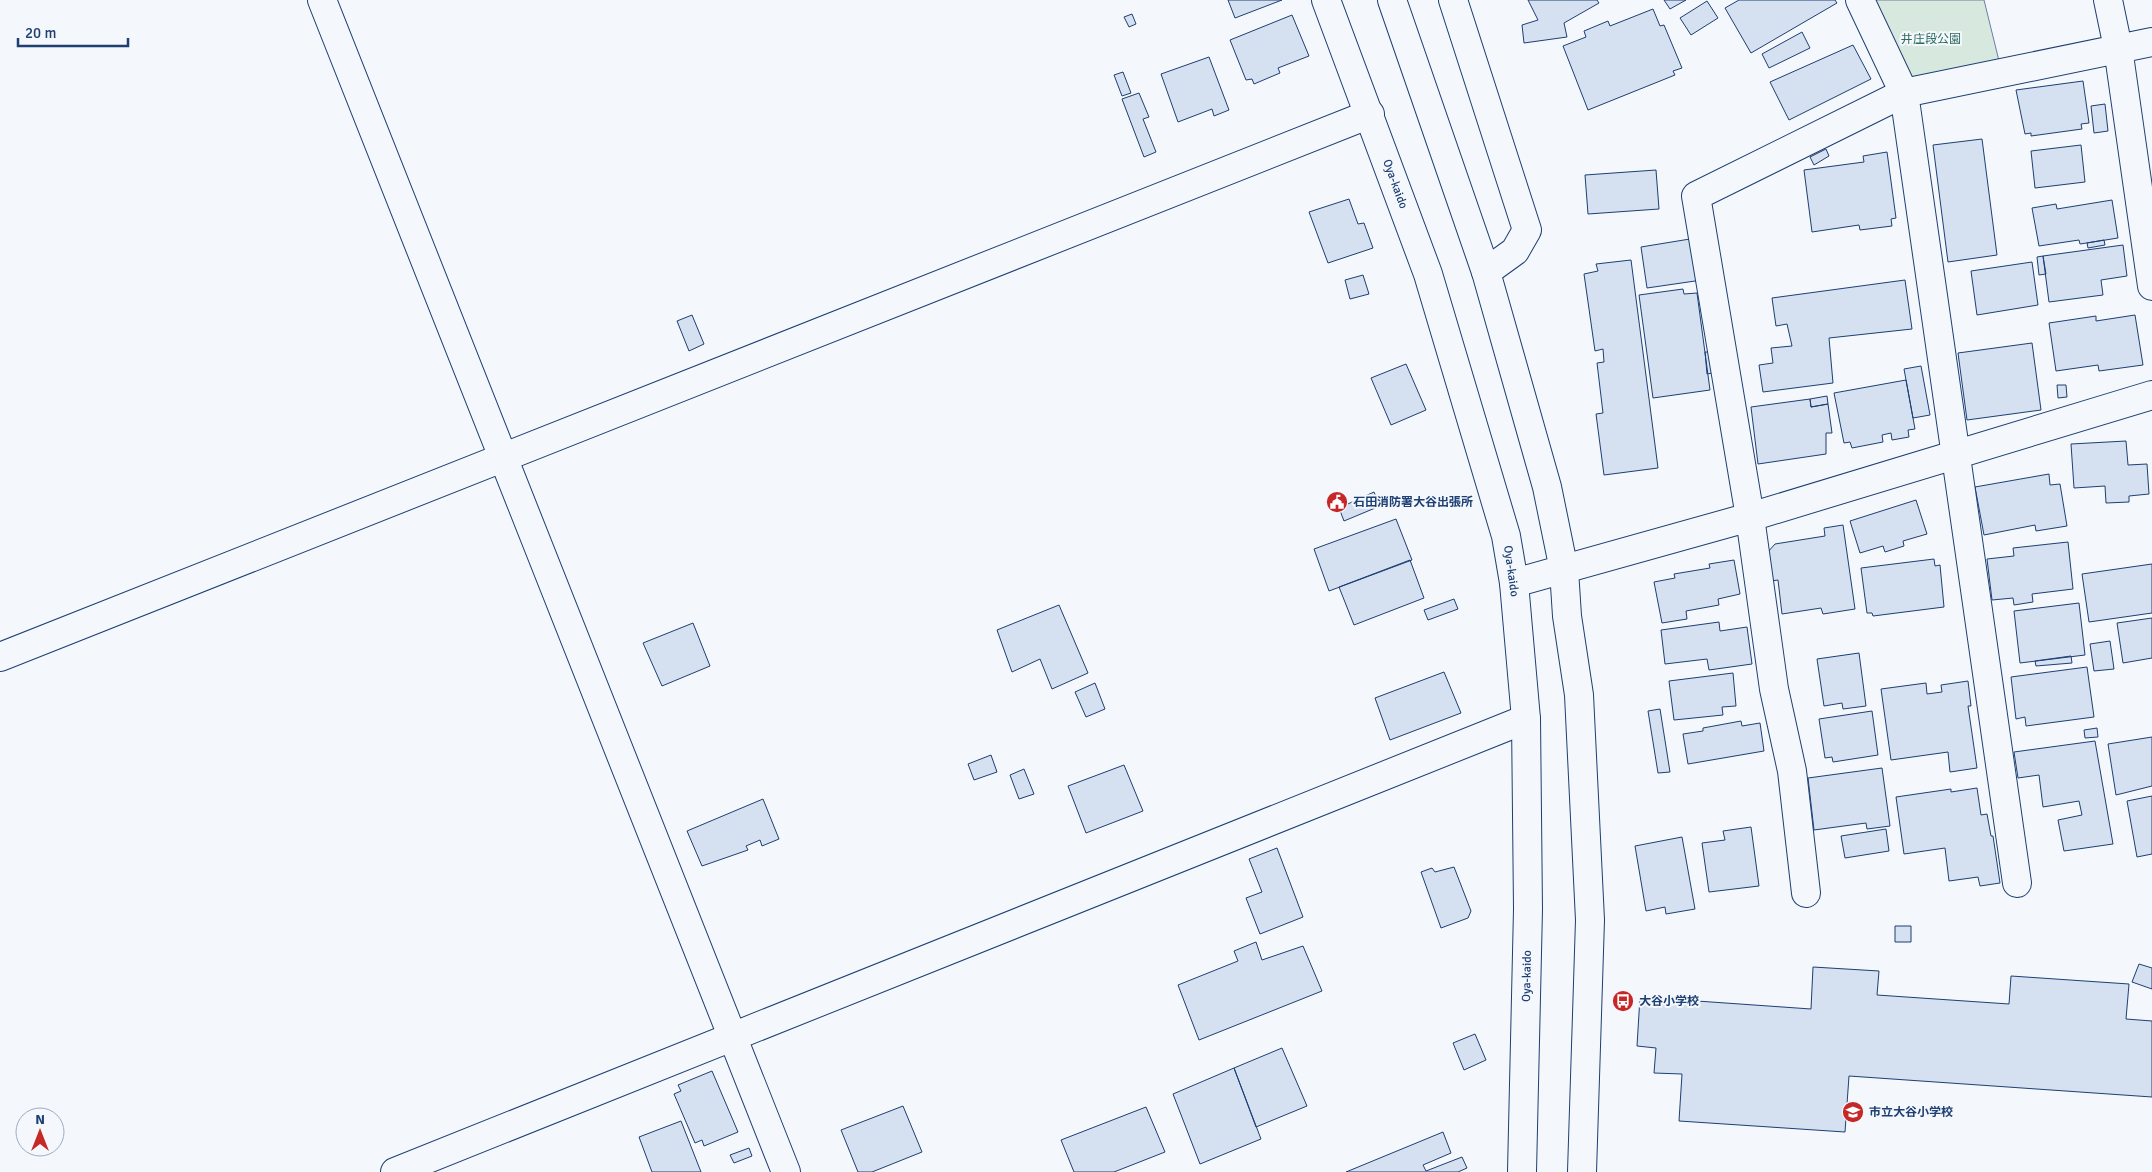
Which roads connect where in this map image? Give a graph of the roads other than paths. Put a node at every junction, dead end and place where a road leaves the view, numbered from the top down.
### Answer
1 (322, 0) edge
2 (1326, 0) edge
3 (1392, 0) edge
4 (1453, 0) edge
5 (1860, 0) edge
6 (2108, 0) edge
7 (2152, 42) edge
8 (2118, 48) junction
9 (1904, 93) junction
10 (1370, 114) junction
11 (1486, 272) junction
12 (2152, 286) edge
13 (2152, 395) edge
14 (1956, 456) junction
15 (504, 459) junction
16 (1750, 518) junction
17 (1564, 570) junction
18 (1514, 583) junction
19 (0, 657) edge
20 (1526, 719) junction
21 (2017, 883) dead end
22 (1806, 894) dead end
23 (733, 1038) junction
24 (395, 1172) edge
25 (786, 1172) edge
26 (1522, 1172) edge
27 (1582, 1172) edge

1 - 15 street
2 - 10 street, Oya-kaido
3 - 11 street
4 - 11 street
5 - 9 street
6 - 8 street
7 - 8 street
8 - 9 street
8 - 12 street
9 - 14 street
9 - 16 street
10 - 15 street
10 - 18 street, Oya-kaido
11 - 17 street
13 - 14 street
14 - 16 street
14 - 21 street
15 - 19 street
15 - 23 street
16 - 17 street
16 - 22 street
17 - 18 street
17 - 27 street
18 - 20 street, Oya-kaido
20 - 23 street
20 - 26 street, Oya-kaido
23 - 24 street
23 - 25 street

